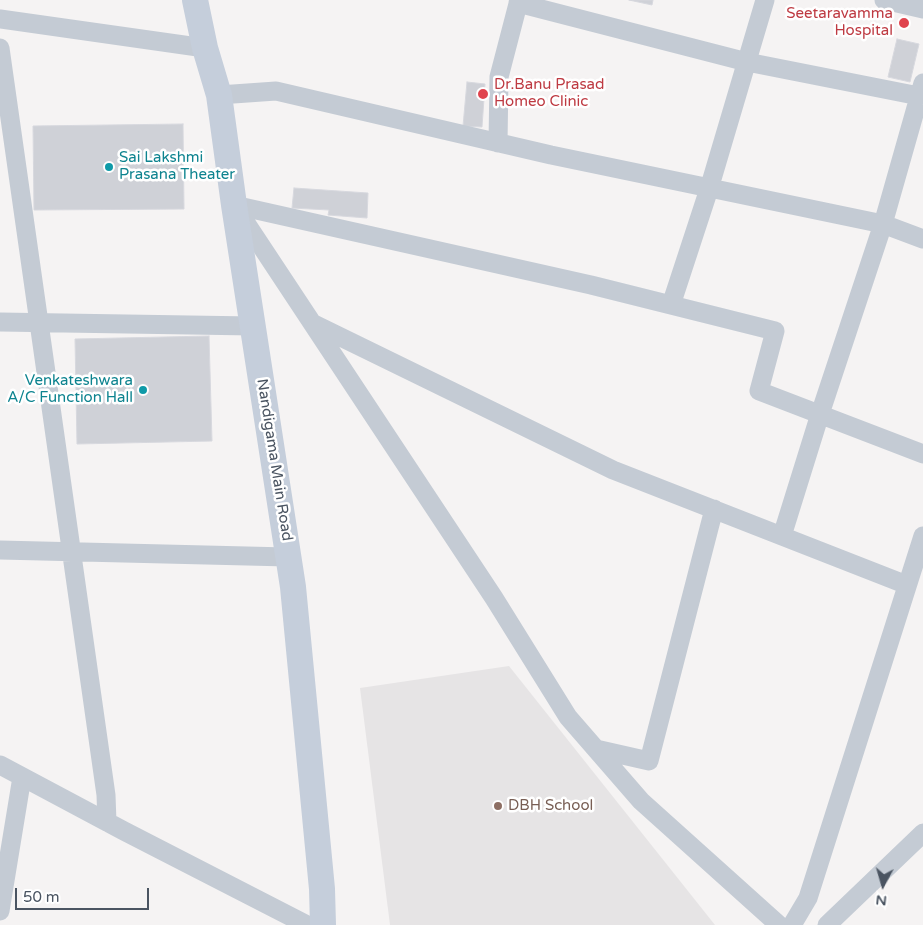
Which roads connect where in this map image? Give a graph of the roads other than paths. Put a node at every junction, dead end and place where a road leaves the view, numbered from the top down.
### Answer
1 (195, 0) edge
2 (765, 0) edge
3 (884, 0) edge
4 (518, 1) edge
5 (923, 9) edge
6 (0, 19) edge
7 (0, 48) edge
8 (205, 48) junction
9 (747, 62) junction
10 (921, 89) edge
11 (218, 94) junction
12 (498, 143) junction
13 (709, 188) junction
14 (234, 205) junction
15 (883, 224) junction
16 (923, 240) edge
17 (671, 305) junction
18 (0, 322) edge
19 (39, 322) junction
20 (313, 324) junction
21 (253, 326) junction
22 (820, 414) junction
23 (923, 454) edge
24 (714, 509) junction
25 (782, 536) junction
26 (923, 536) edge
27 (0, 550) edge
28 (71, 552) junction
29 (288, 556) junction
30 (907, 585) junction
31 (596, 749) junction
32 (0, 765) edge
33 (22, 777) junction
34 (107, 822) junction
35 (923, 833) edge
36 (0, 911) edge
37 (307, 925) edge
38 (324, 925) edge
39 (779, 925) edge
40 (792, 925) edge
41 (826, 925) edge

1 - 8 street, Nandigama Main Road
2 - 9 street
3 - 5 street
4 - 9 street
4 - 12 street
6 - 8 street
7 - 19 street
8 - 11 street, Nandigama Main Road
9 - 10 street
9 - 13 street
10 - 15 street
11 - 12 street
11 - 14 street, Nandigama Main Road
12 - 13 street
13 - 15 street
13 - 17 street
14 - 17 street
14 - 20 street
14 - 21 street, Nandigama Main Road
15 - 16 street
15 - 22 street
17 - 22 street
18 - 19 street
19 - 21 street
19 - 28 street
20 - 24 street
20 - 31 street
21 - 29 street, Nandigama Main Road
22 - 23 street
22 - 25 street
24 - 25 street
24 - 31 street
25 - 30 street
26 - 30 street
27 - 28 street
28 - 29 street
28 - 34 street
29 - 38 street, Nandigama Main Road
30 - 40 street
31 - 39 street
32 - 33 street
33 - 34 street
33 - 36 street
34 - 37 street
35 - 41 street

